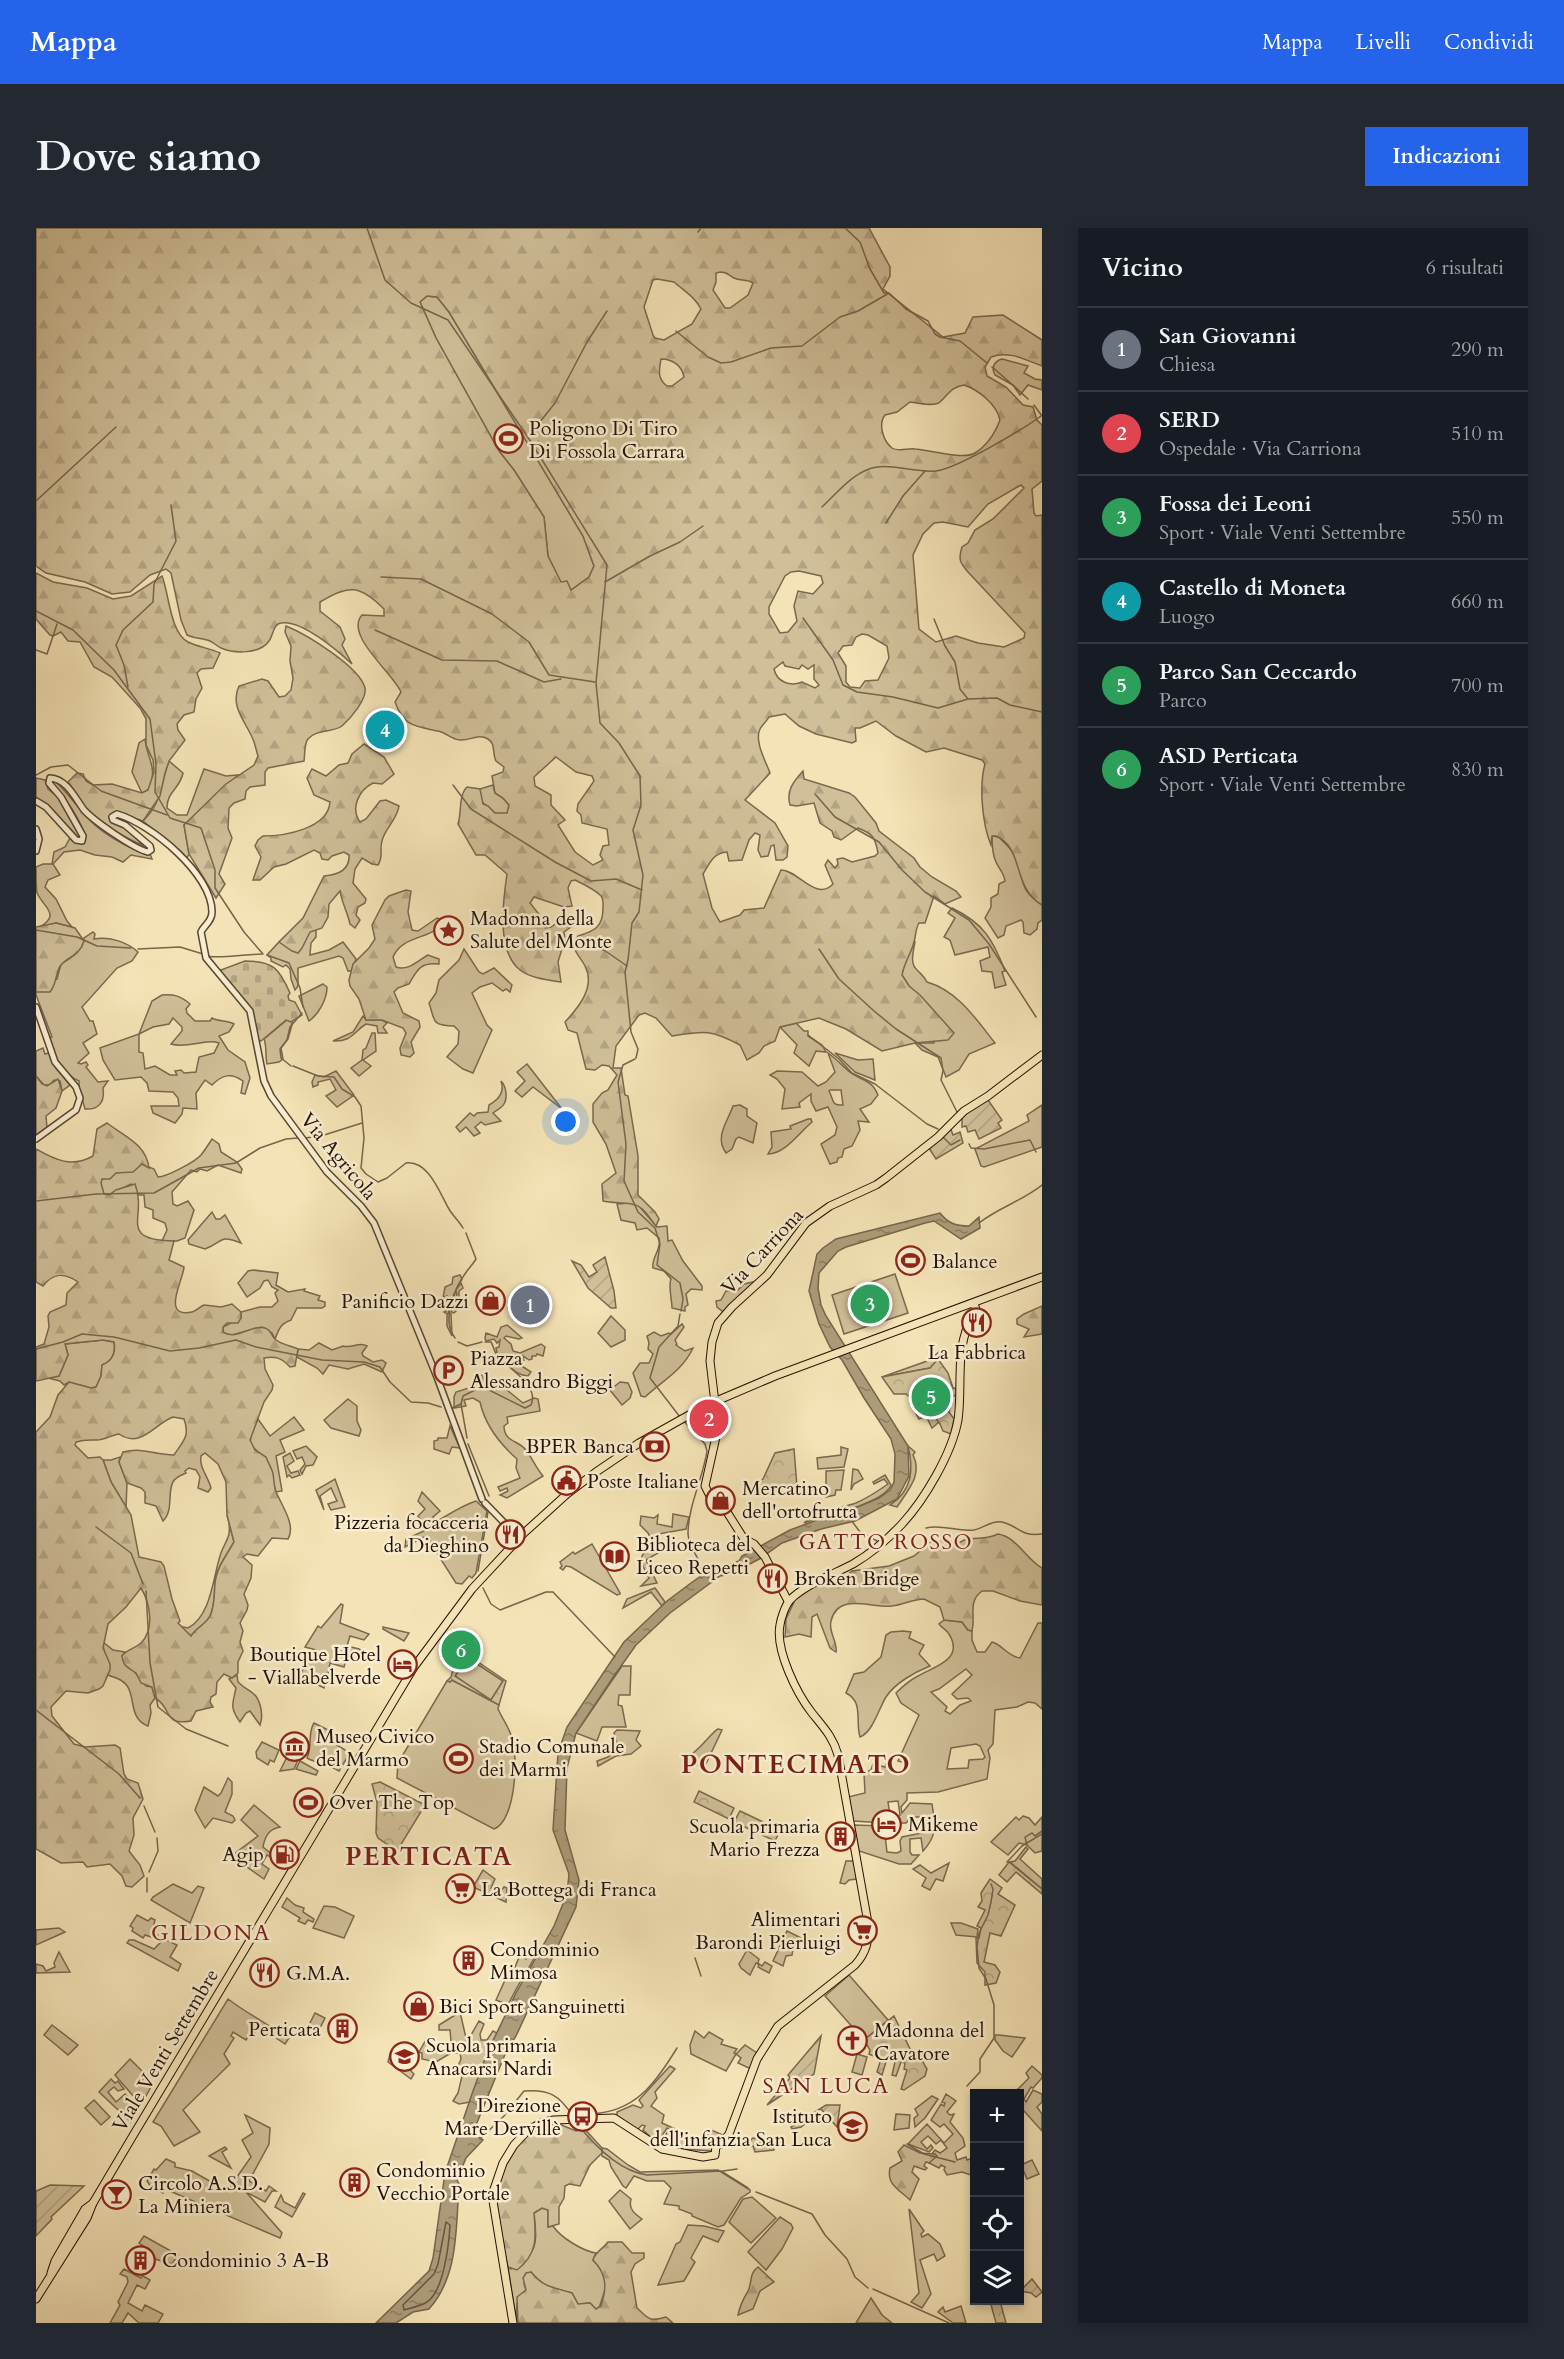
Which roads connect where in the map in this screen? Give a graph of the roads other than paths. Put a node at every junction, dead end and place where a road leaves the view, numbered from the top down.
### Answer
1 (36, 801) edge
2 (36, 829) edge
3 (36, 851) edge
4 (36, 1007) edge
5 (1042, 1055) edge
6 (36, 1139) edge
7 (1042, 1276) edge
8 (987, 1298) junction
9 (971, 1304) junction
10 (970, 1318) junction
11 (715, 1401) junction
12 (519, 1538) junction
13 (788, 1601) junction
14 (36, 2299) edge
15 (513, 2323) edge

1 - 12 street, Via Agricola
2 - 3 street
4 - 6 street
5 - 11 main road, Via Carriona
7 - 8 main road, Viale Venti Settembre
8 - 9 main road, Viale Venti Settembre
8 - 10 main road
9 - 10 main road
9 - 11 main road, Viale Venti Settembre
10 - 13 main road
11 - 12 main road, Viale Venti Settembre
11 - 13 main road, Via Carriona
12 - 14 main road, Viale Venti Settembre
13 - 15 main road

